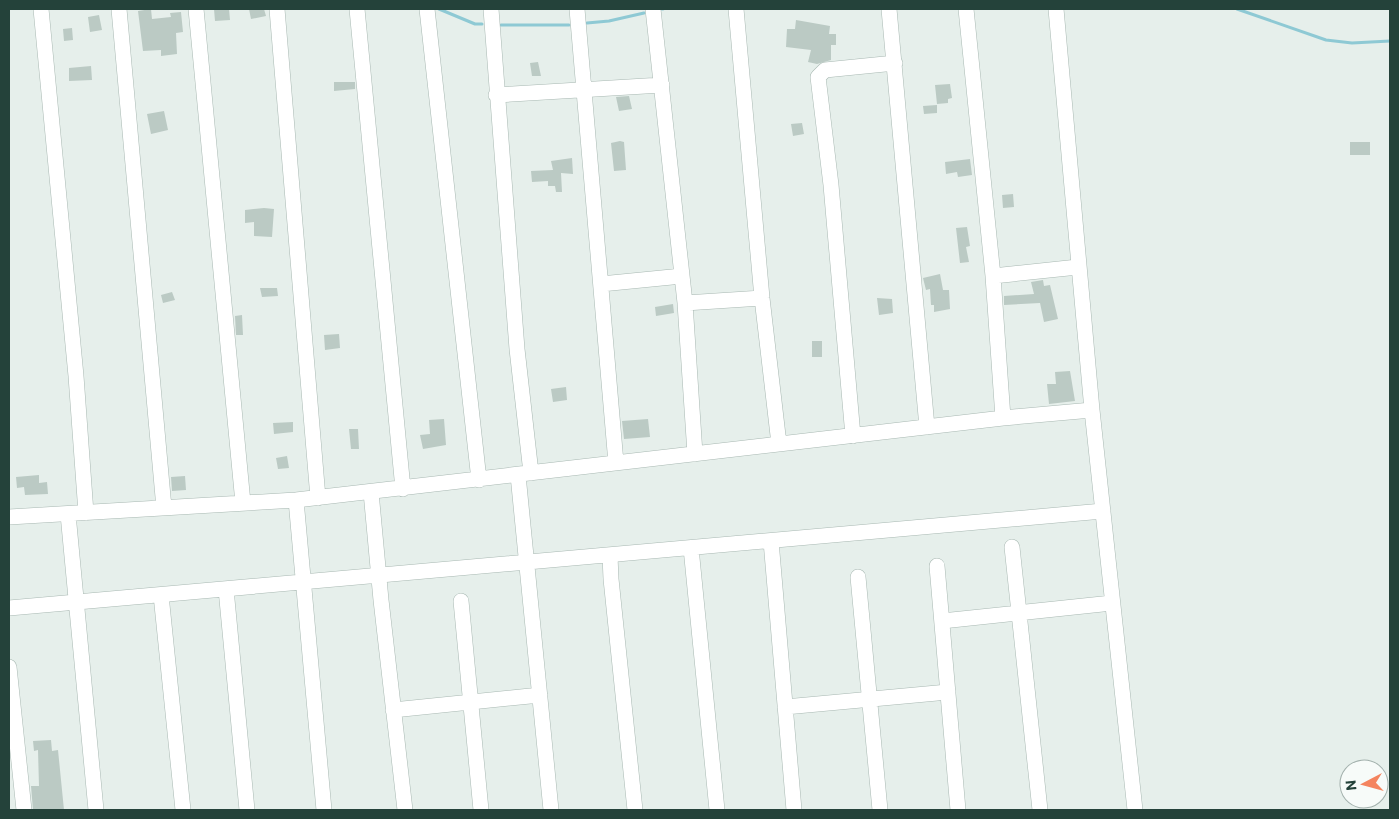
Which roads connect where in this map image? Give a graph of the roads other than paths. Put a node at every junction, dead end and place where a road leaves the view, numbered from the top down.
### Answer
1 (40, 9) edge
2 (119, 9) edge
3 (196, 9) edge
4 (276, 9) edge
5 (357, 9) edge
6 (427, 9) edge
7 (491, 9) edge
8 (577, 9) edge
9 (653, 9) edge
10 (736, 9) edge
11 (890, 9) edge
12 (966, 9) edge
13 (1056, 9) edge
14 (895, 63) junction
15 (662, 85) junction
16 (584, 91) junction
17 (496, 96) junction
18 (1078, 267) junction
19 (682, 276) junction
20 (993, 276) junction
21 (601, 284) junction
22 (762, 298) junction
23 (685, 303) junction
24 (1092, 410) junction
25 (1003, 418) junction
26 (928, 427) junction
27 (853, 436) junction
28 (779, 444) junction
29 (696, 454) junction
30 (616, 464) junction
31 (525, 474) junction
32 (479, 480) junction
33 (402, 489) junction
34 (371, 492) junction
35 (318, 498) junction
36 (296, 500) junction
37 (243, 503) junction
38 (164, 508) junction
39 (1103, 511) junction
40 (86, 513) junction
41 (68, 514) junction
42 (9, 517) edge
43 (771, 541) junction
44 (1012, 547) dead end
45 (692, 548) junction
46 (610, 556) junction
47 (527, 563) junction
48 (937, 566) dead end
49 (379, 576) junction
50 (858, 577) dead end
51 (304, 583) junction
52 (226, 589) junction
53 (161, 595) junction
54 (461, 601) dead end
55 (77, 602) junction
56 (1112, 603) junction
57 (9, 608) edge
58 (1019, 612) junction
59 (942, 620) junction
60 (9, 667) edge
61 (948, 692) junction
62 (540, 695) junction
63 (870, 700) junction
64 (471, 702) junction
65 (785, 707) junction
66 (393, 710) junction
67 (24, 810) edge
68 (96, 810) edge
69 (183, 810) edge
70 (247, 810) edge
71 (324, 810) edge
72 (405, 810) edge
73 (482, 810) edge
74 (551, 810) edge
75 (635, 810) edge
76 (717, 810) edge
77 (794, 810) edge
78 (880, 810) edge
79 (958, 810) edge
80 (1040, 810) edge
81 (1135, 810) edge

1 - 40 street
2 - 38 street
3 - 37 street
4 - 35 street
5 - 33 street
6 - 32 street
7 - 17 street
8 - 16 street
9 - 15 street
10 - 22 street
11 - 14 street
12 - 20 street
13 - 18 street
14 - 26 street
14 - 27 street
15 - 16 street
15 - 19 street
16 - 17 street
16 - 21 street
17 - 31 street
18 - 20 street
18 - 24 street
19 - 21 street
19 - 23 street
20 - 25 street
21 - 30 street
22 - 23 street
22 - 28 street
23 - 29 street
24 - 25 street
24 - 39 street
25 - 26 street
26 - 27 street
27 - 28 street
28 - 29 street
29 - 30 street
30 - 31 street
31 - 32 street
31 - 47 street
32 - 33 street
33 - 34 street
34 - 35 street
34 - 49 street
35 - 36 street
36 - 37 street
36 - 51 street
37 - 38 street
38 - 40 street
39 - 43 street
39 - 56 street
40 - 41 street
41 - 42 street
41 - 55 street
43 - 45 street
43 - 65 street
44 - 58 street
45 - 46 street
45 - 76 street
46 - 47 street
46 - 75 street
47 - 49 street
47 - 62 street
48 - 59 street
49 - 51 street
49 - 66 street
50 - 63 street
51 - 52 street
51 - 71 street
52 - 53 street
52 - 70 street
53 - 55 street
53 - 69 street
54 - 64 street
55 - 57 street
55 - 68 street
56 - 58 street
56 - 81 street
58 - 59 street
58 - 80 street
59 - 61 street
60 - 67 street
61 - 63 street
61 - 79 street
62 - 64 street
62 - 74 street
63 - 65 street
63 - 78 street
64 - 66 street
64 - 73 street
65 - 77 street
66 - 72 street

